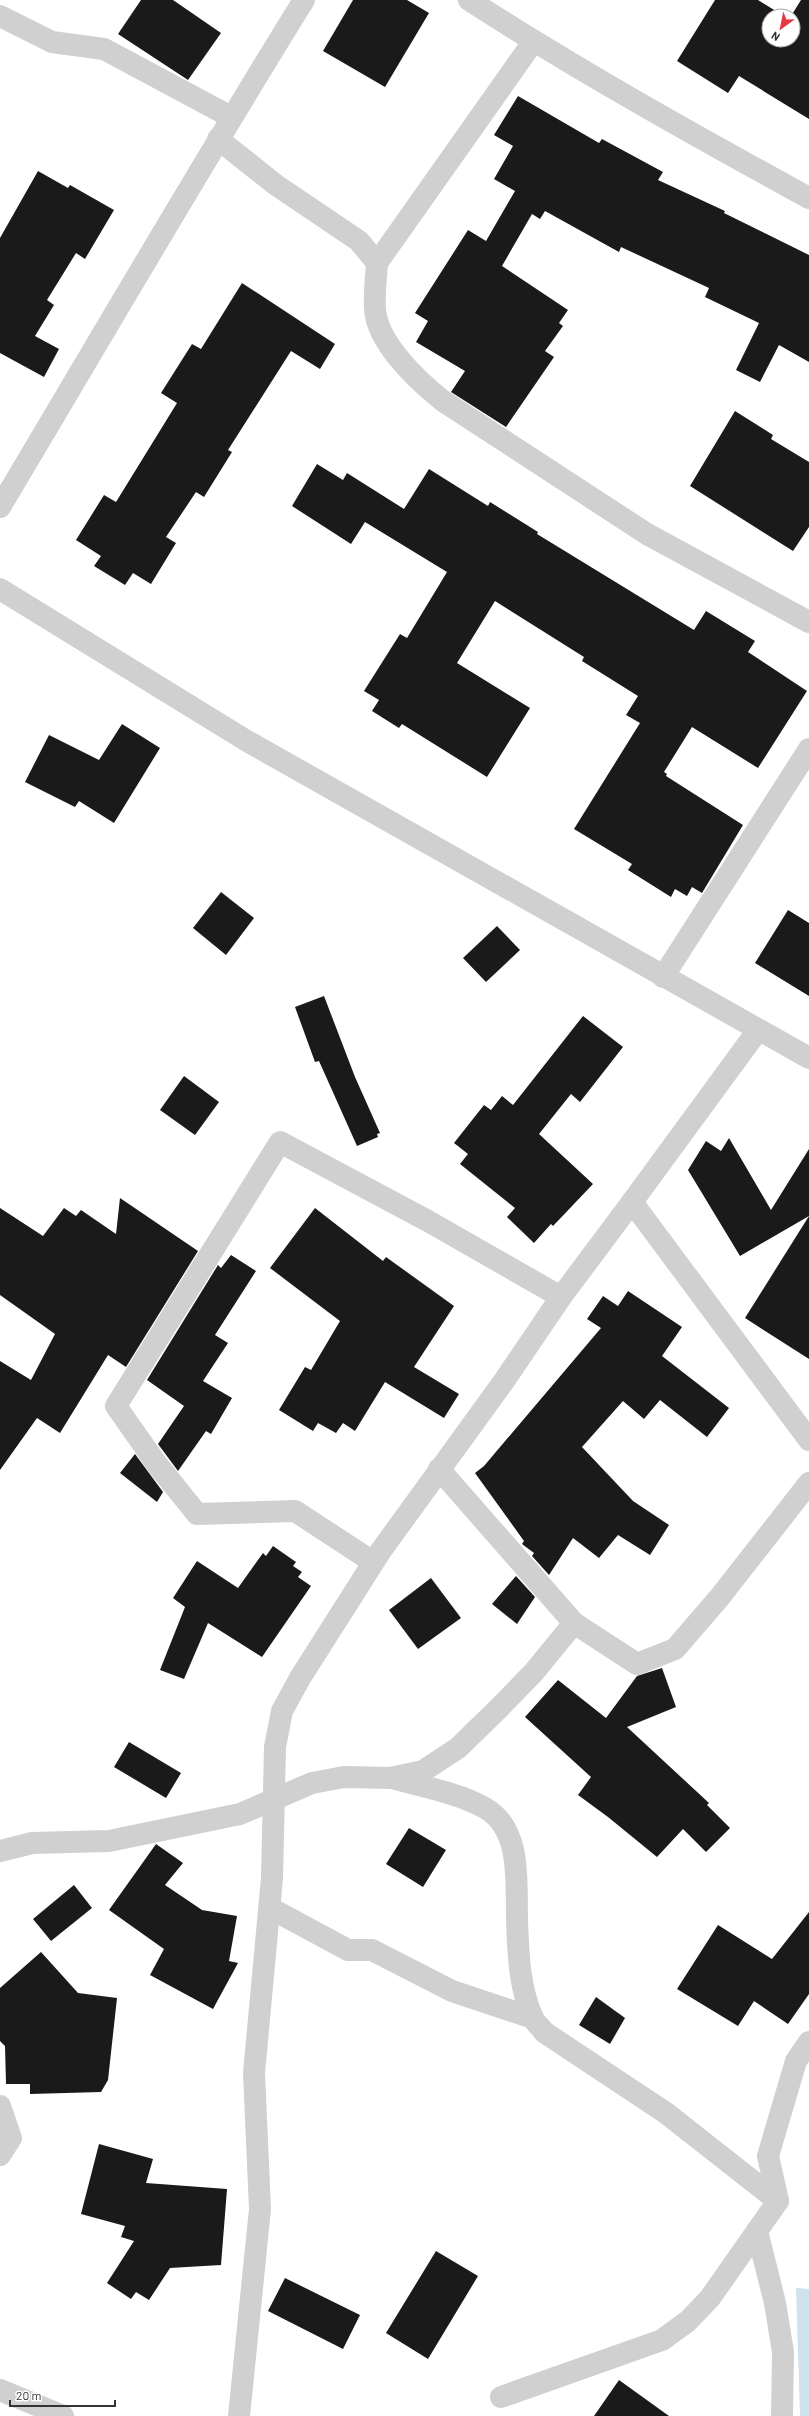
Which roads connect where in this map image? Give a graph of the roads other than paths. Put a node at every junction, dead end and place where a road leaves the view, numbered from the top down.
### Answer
1 (304, 0) edge
2 (469, 0) edge
3 (0, 16) edge
4 (533, 42) junction
5 (231, 117) junction
6 (218, 139) junction
7 (809, 198) edge
8 (377, 263) junction
9 (0, 507) edge
10 (0, 589) edge
11 (809, 622) edge
12 (809, 749) edge
13 (663, 977) junction
14 (758, 1030) junction
15 (809, 1058) edge
16 (632, 1202) junction
17 (561, 1297) junction
18 (809, 1440) edge
19 (439, 1469) junction
20 (809, 1483) edge
21 (373, 1562) junction
22 (574, 1623) junction
23 (390, 1778) junction
24 (276, 1800) junction
25 (0, 1851) edge
26 (270, 1908) junction
27 (533, 2018) junction
28 (809, 2042) edge
29 (0, 2106) edge
30 (0, 2155) edge
31 (778, 2201) junction
32 (757, 2231) junction
33 (0, 2390) edge
34 (501, 2397) dead end
35 (62, 2416) edge
36 (239, 2416) edge
37 (782, 2416) edge

1 - 5 street
2 - 4 street
3 - 5 street
4 - 7 street
4 - 8 street
5 - 6 street
6 - 8 street
6 - 9 street
8 - 11 street
10 - 13 street
12 - 13 street
13 - 14 street
14 - 15 street
14 - 16 street
16 - 17 street
16 - 18 street
17 - 19 street
17 - 21 street
19 - 21 street
19 - 22 street
20 - 22 street
21 - 24 street
22 - 23 street
23 - 24 street
23 - 27 street
24 - 25 street
24 - 26 street
26 - 27 street
26 - 36 street
27 - 31 street
28 - 31 street
29 - 30 street
31 - 32 street
32 - 34 street
32 - 37 street
33 - 35 street

